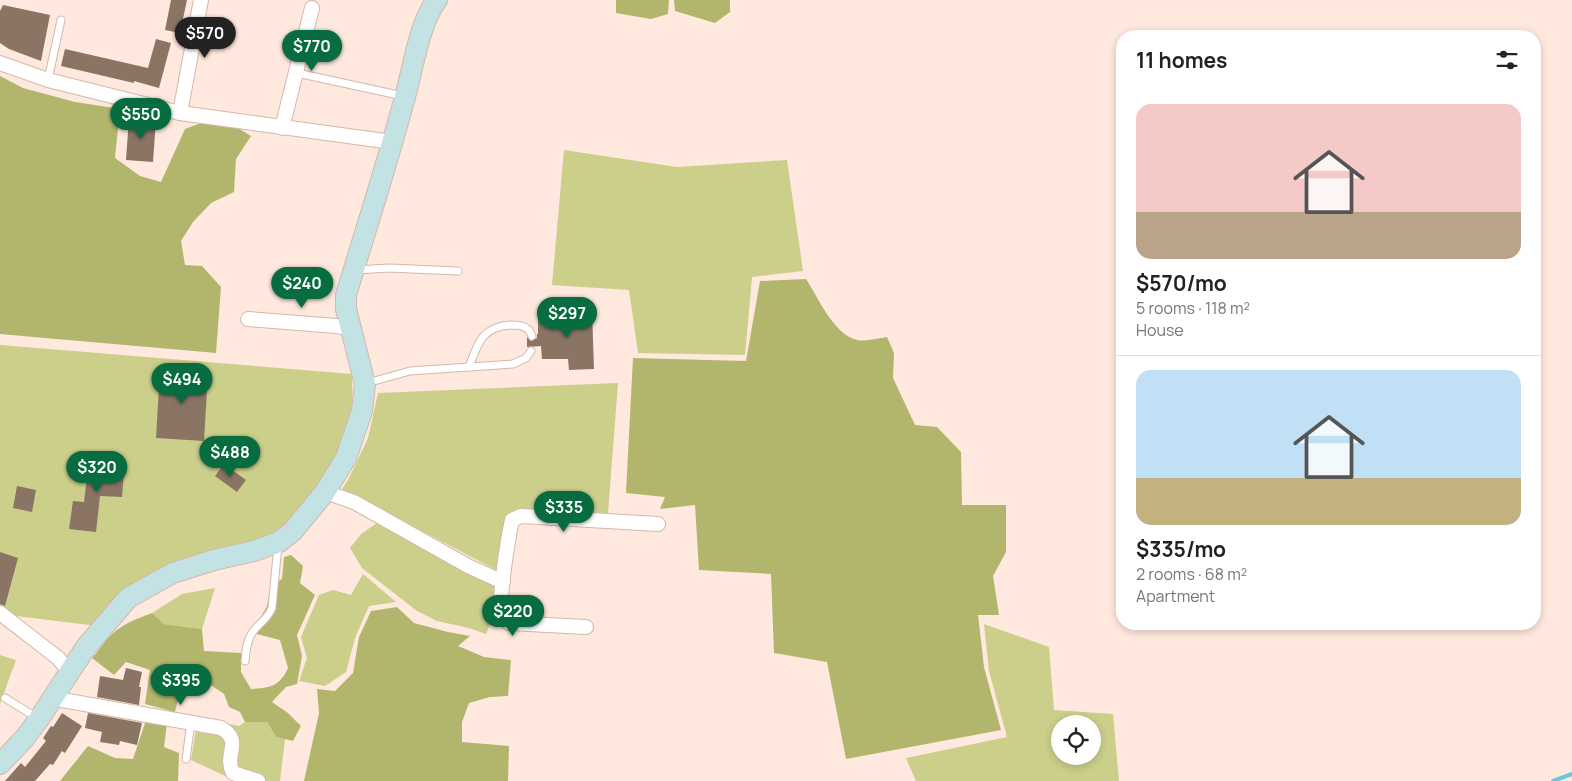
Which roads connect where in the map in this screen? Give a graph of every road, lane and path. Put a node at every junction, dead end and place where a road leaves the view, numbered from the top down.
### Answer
1 (201, 0) edge
2 (437, 0) edge
3 (312, 8) dead end
4 (61, 20) dead end
5 (0, 63) edge
6 (296, 73) junction
7 (48, 80) junction
8 (406, 97) junction
9 (180, 113) junction
10 (282, 128) junction
11 (392, 142) junction
12 (354, 270) junction
13 (458, 271) dead end
14 (248, 319) dead end
15 (351, 328) junction
16 (532, 336) dead end
17 (530, 351) dead end
18 (469, 367) junction
19 (365, 384) junction
20 (325, 492) junction
21 (658, 524) dead end
22 (279, 542) junction
23 (503, 582) junction
24 (0, 613) edge
25 (586, 627) dead end
26 (245, 661) dead end
27 (70, 672) junction
28 (5, 698) dead end
29 (51, 698) junction
30 (39, 719) junction
31 (190, 722) junction
32 (186, 759) dead end
33 (0, 764) edge
34 (258, 781) edge

1 - 9 street
2 - 8 street
3 - 6 street
4 - 7 lane
5 - 7 street
6 - 8 lane
6 - 10 street
7 - 9 street
8 - 11 street
9 - 10 street
10 - 11 street
11 - 12 street
12 - 13 lane
12 - 15 street
14 - 15 street
15 - 19 street
16 - 18 lane
17 - 18 lane
18 - 19 lane
19 - 20 street
20 - 22 street
20 - 23 street
21 - 23 street
22 - 26 lane
22 - 27 street
23 - 25 street
24 - 27 street
27 - 29 street
28 - 30 lane
29 - 30 street
29 - 31 street
30 - 33 street
31 - 32 lane
31 - 34 street

